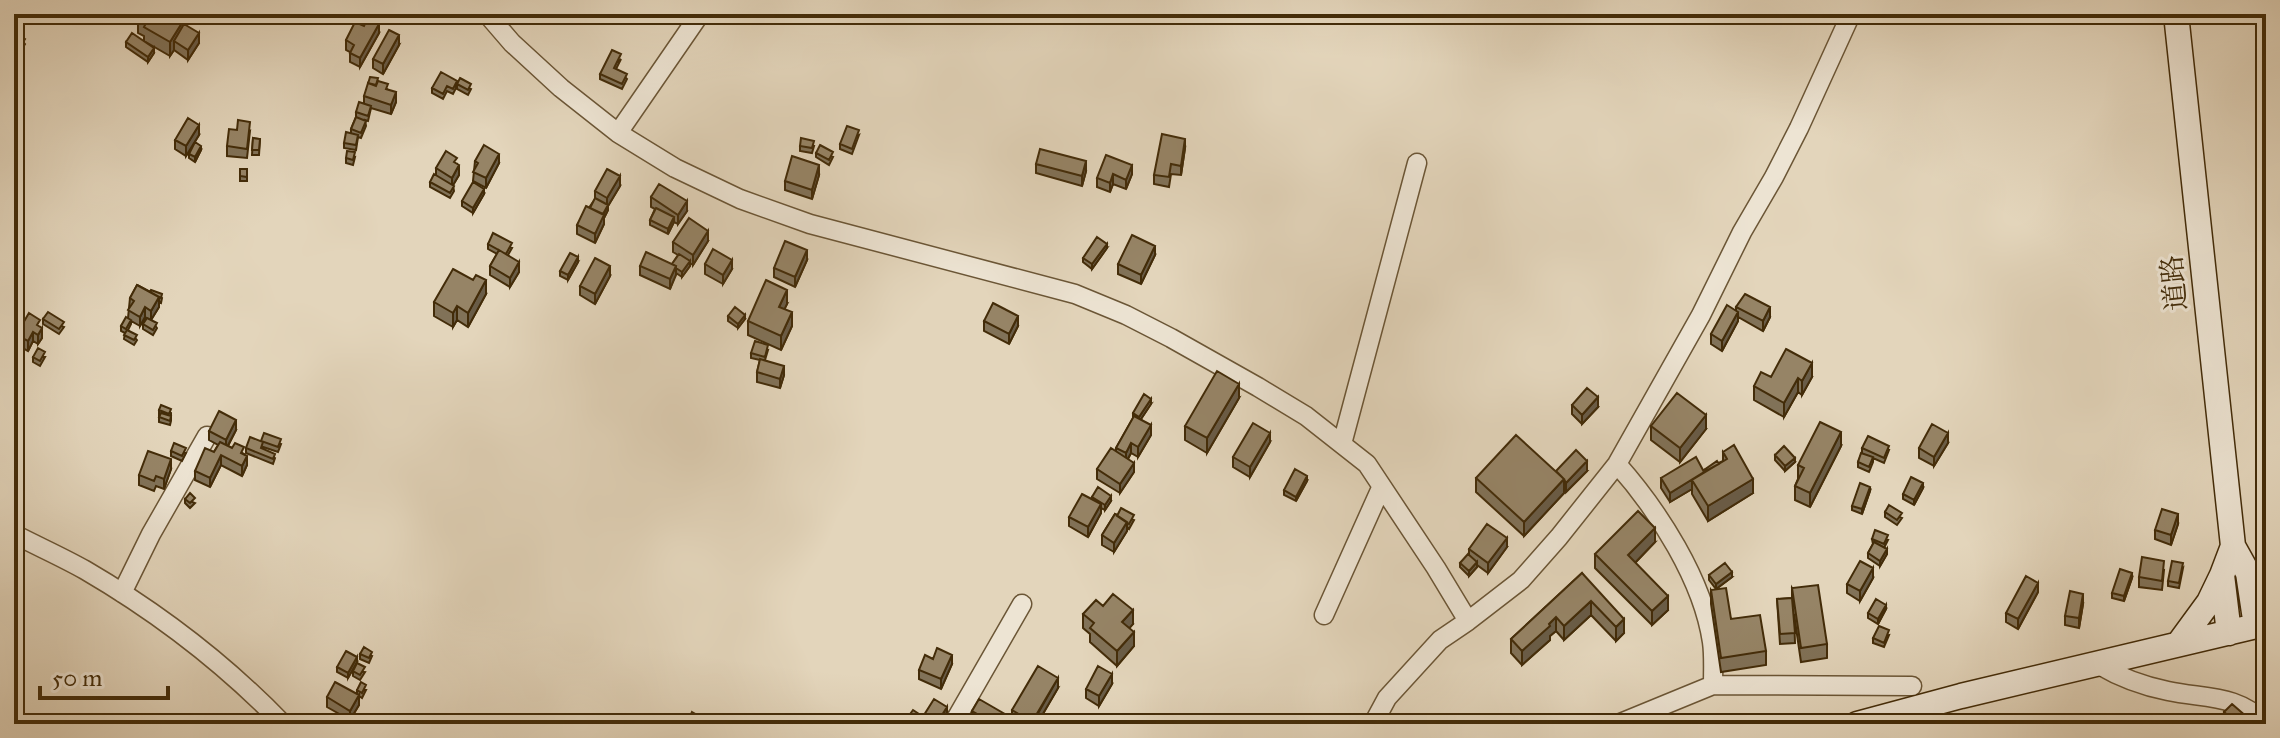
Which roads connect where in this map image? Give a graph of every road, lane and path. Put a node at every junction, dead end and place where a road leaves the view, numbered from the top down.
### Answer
1 (487, 14) edge
2 (700, 14) edge
3 (1851, 14) edge
4 (2176, 14) edge
5 (618, 133) junction
6 (1417, 163) dead end
7 (207, 436) edge
8 (1342, 444) junction
9 (1617, 464) junction
10 (1381, 488) junction
11 (14, 534) edge
12 (2233, 546) junction
13 (2222, 575) junction
14 (122, 593) junction
15 (1022, 604) dead end
16 (1324, 615) dead end
17 (1468, 621) junction
18 (2229, 633) junction
19 (2179, 643) junction
20 (2099, 665) junction
21 (1713, 685) junction
22 (1912, 686) dead end
23 (283, 724) edge
24 (953, 724) edge
25 (1373, 724) edge
26 (1618, 724) edge
27 (1857, 724) edge
28 (2266, 724) edge

1 - 5 street
2 - 5 street
3 - 9 street
4 - 12 main road, 道路
5 - 8 street
6 - 8 street
7 - 14 street
8 - 10 street
9 - 17 street
9 - 21 street
10 - 16 street
10 - 17 street
11 - 14 street
12 - 13 main road
12 - 18 main road
13 - 18 main road
13 - 19 main road
14 - 23 street
15 - 24 street
17 - 25 street
18 - 19 main road
19 - 20 main road
20 - 27 main road
20 - 28 street
21 - 22 street
21 - 26 street

